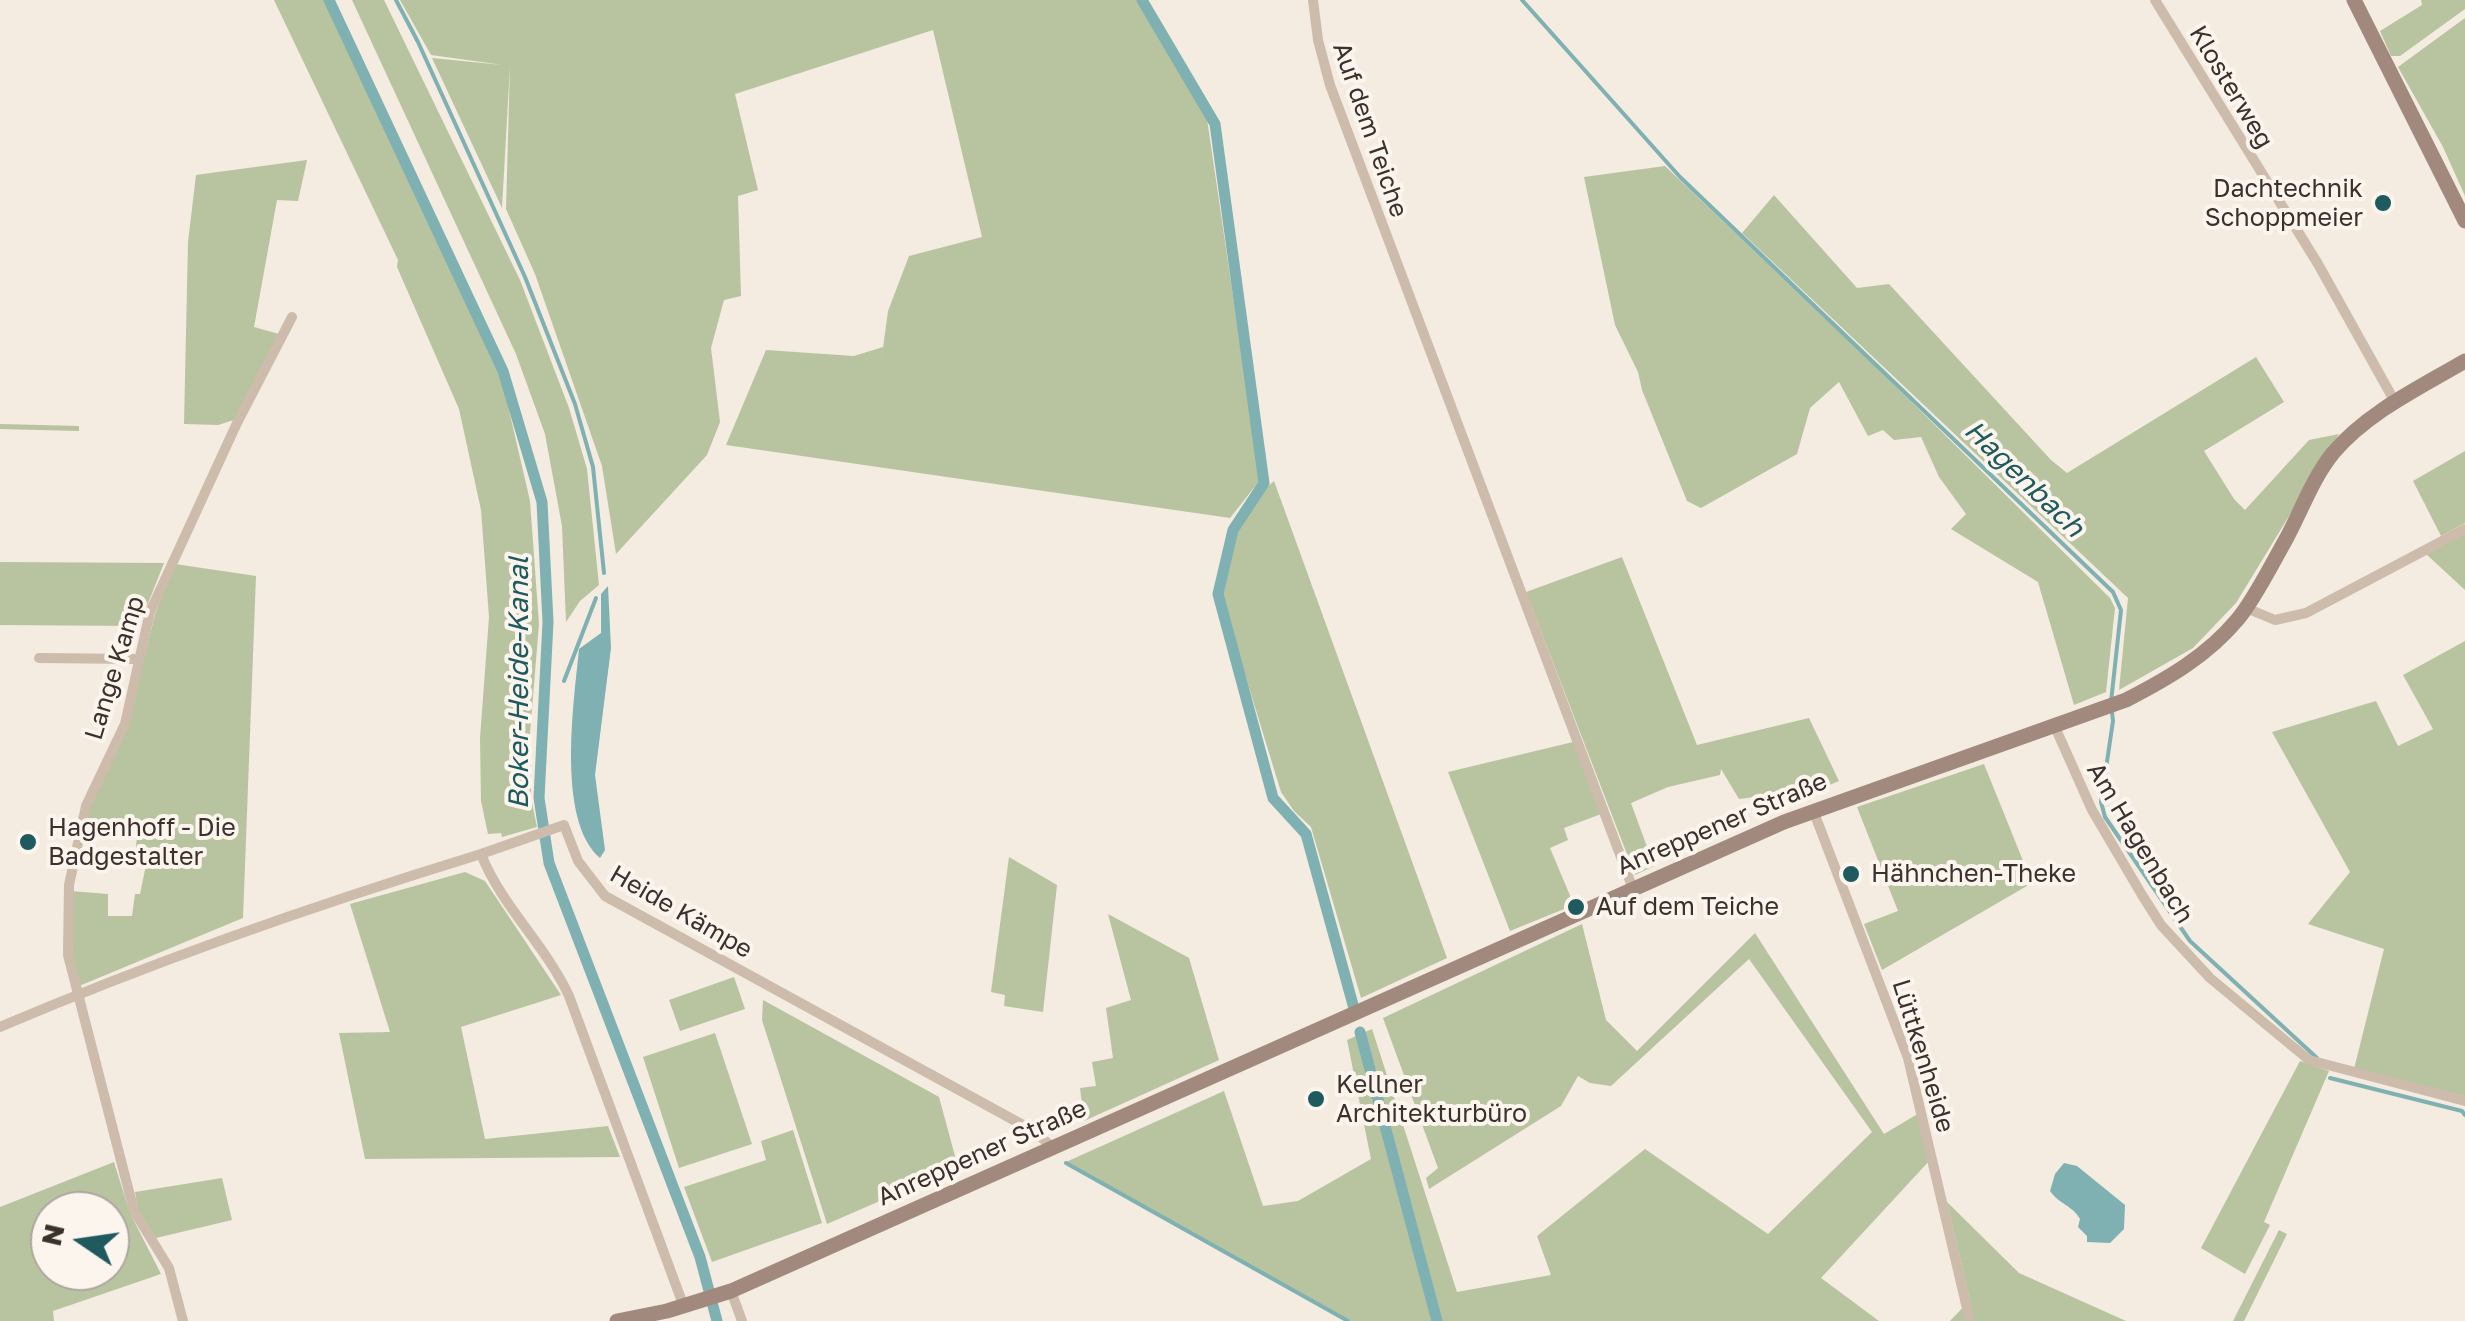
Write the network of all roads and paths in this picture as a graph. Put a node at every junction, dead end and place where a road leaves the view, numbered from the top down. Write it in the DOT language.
graph roads {
  1 [pos="1313,0"];
  2 [pos="2155,0"];
  3 [pos="2354,0"];
  4 [pos="2465,221"];
  5 [pos="292,317"];
  6 [pos="2465,361"];
  7 [pos="2395,402"];
  8 [pos="2465,529"];
  9 [pos="2246,608"];
  10 [pos="39,658"];
  11 [pos="138,660"];
  12 [pos="2055,727"];
  13 [pos="1813,810"];
  14 [pos="482,854"];
  15 [pos="1632,889"];
  16 [pos="77,994"];
  17 [pos="0,1026"];
  18 [pos="2465,1101"];
  19 [pos="1054,1148"];
  20 [pos="716,1296"];
  21 [pos="684,1306"];
  22 [pos="183,1321"];
  23 [pos="617,1321"];
  24 [pos="742,1321"];
  25 [pos="1970,1321"];
  1 -- 15 [label="street, Auf dem Teiche"];
  2 -- 7 [label="street, Klosterweg"];
  3 -- 4 [label="street"];
  5 -- 11 [label="street, Lange Kamp"];
  6 -- 7 [label="street, Anreppener Straße"];
  7 -- 9 [label="street, Anreppener Straße"];
  8 -- 9 [label="street"];
  9 -- 12 [label="street, Anreppener Straße"];
  10 -- 11 [label="street"];
  11 -- 16 [label="street, Lange Kamp"];
  12 -- 13 [label="street, Anreppener Straße"];
  12 -- 18 [label="street, Am Hagenbach"];
  13 -- 15 [label="street, Anreppener Straße"];
  13 -- 25 [label="street, Lüttkenheide"];
  14 -- 16 [label="street"];
  14 -- 19 [label="street, Heide Kämpe"];
  14 -- 21 [label="street"];
  15 -- 19 [label="street, Anreppener Straße"];
  16 -- 17 [label="street"];
  16 -- 22 [label="street, Lange Kamp"];
  19 -- 20 [label="street, Anreppener Straße"];
  20 -- 21 [label="street, Anreppener Straße"];
  20 -- 24 [label="street"];
  21 -- 23 [label="street, Anreppener Straße"];
}
